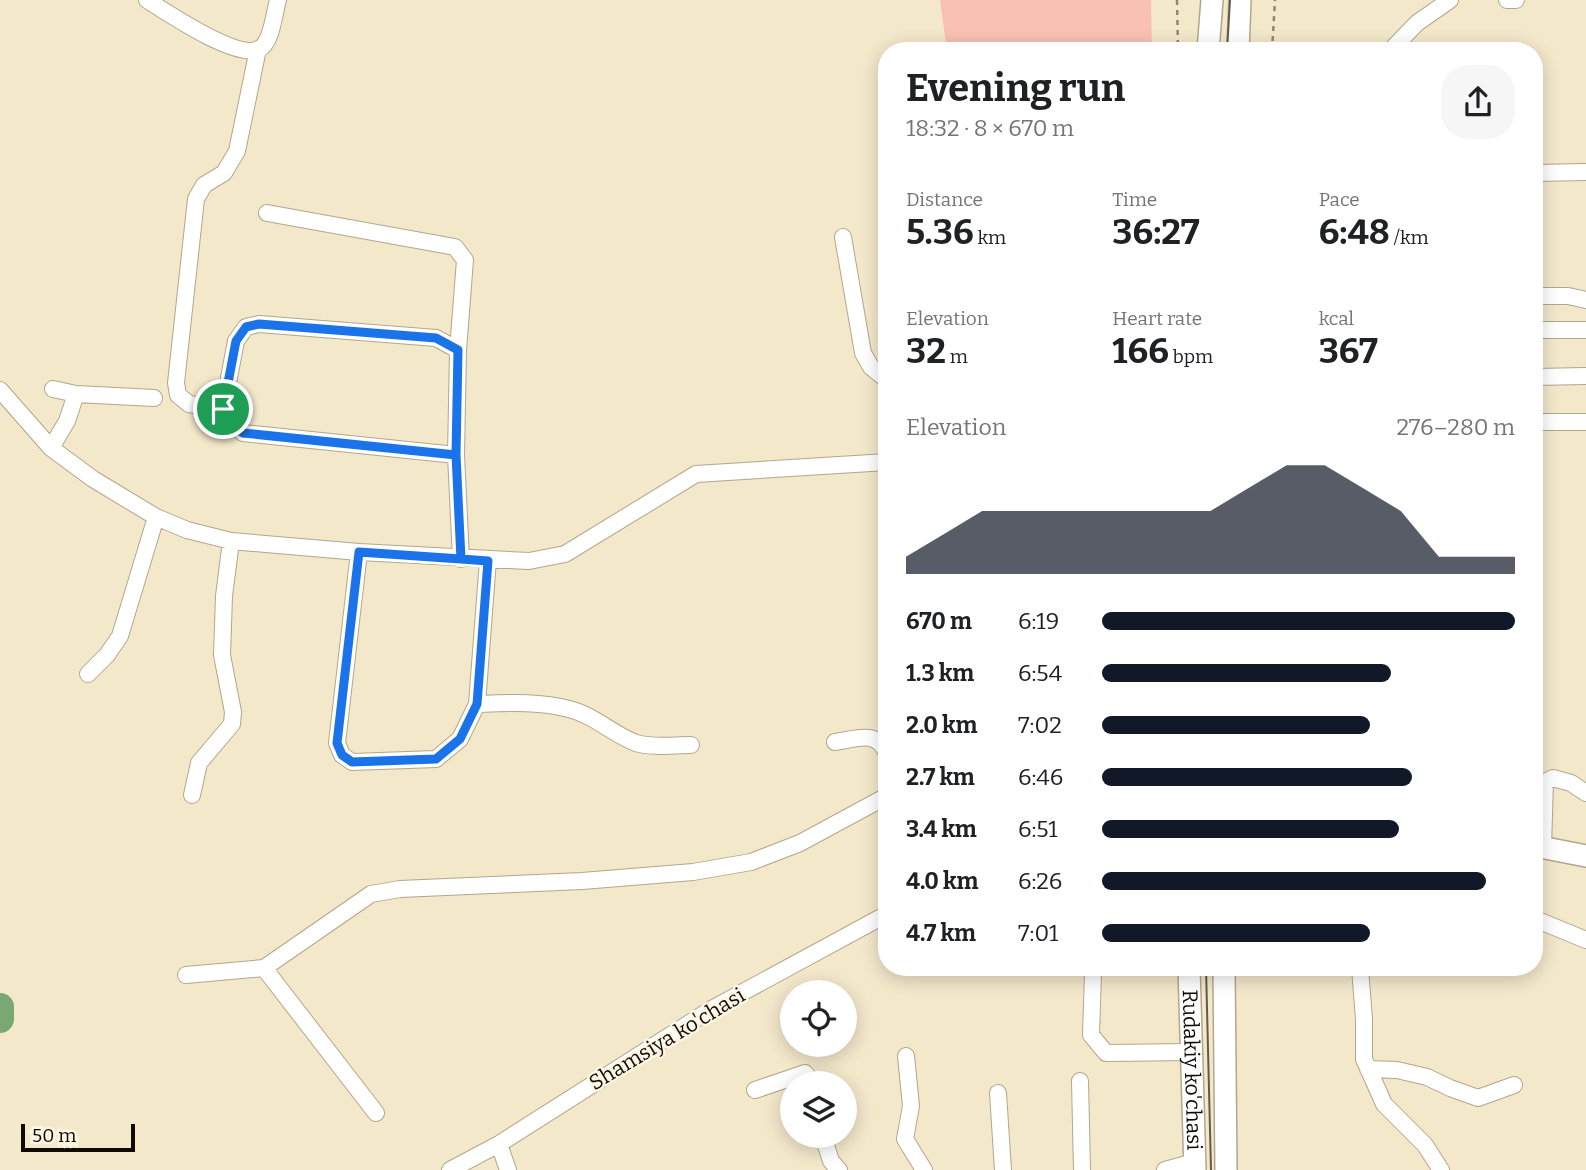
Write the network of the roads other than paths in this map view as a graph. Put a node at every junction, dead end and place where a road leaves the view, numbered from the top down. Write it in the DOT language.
graph roads {
  1 [pos="147,0"];
  2 [pos="278,0"];
  3 [pos="1210,0"];
  4 [pos="1240,0"];
  5 [pos="1255,0"];
  6 [pos="1450,0"];
  7 [pos="1507,0"];
  8 [pos="1516,0"];
  9 [pos="1209,42"];
  10 [pos="1238,42"];
  11 [pos="1240,42"];
  12 [pos="1399,42"];
  13 [pos="258,49"];
  14 [pos="1586,172"];
  15 [pos="1543,173"];
  16 [pos="267,213"];
  17 [pos="843,237"];
  18 [pos="1543,296"];
  19 [pos="1586,300"];
  20 [pos="1586,330"];
  21 [pos="1543,331"];
  22 [pos="458,350"];
  23 [pos="878,373"];
  24 [pos="1586,376"];
  25 [pos="1543,377"];
  26 [pos="53,389"];
  27 [pos="0,390"];
  28 [pos="76,394"];
  29 [pos="154,398"];
  30 [pos="223,409"];
  31 [pos="1543,422"];
  32 [pos="1586,422"];
  33 [pos="51,448"];
  34 [pos="456,455"];
  35 [pos="878,463"];
  36 [pos="156,517"];
  37 [pos="232,541"];
  38 [pos="359,552"];
  39 [pos="461,559"];
  40 [pos="488,561"];
  41 [pos="89,674"];
  42 [pos="477,704"];
  43 [pos="878,741"];
  44 [pos="835,742"];
  45 [pos="691,745"];
  46 [pos="1586,793"];
  47 [pos="192,794"];
  48 [pos="878,801"];
  49 [pos="1543,804"];
  50 [pos="1543,848"];
  51 [pos="1586,856"];
  52 [pos="878,919"];
  53 [pos="1543,922"];
  54 [pos="1586,940"];
  55 [pos="264,968"];
  56 [pos="186,975"];
  57 [pos="1093,976"];
  58 [pos="1189,976"];
  59 [pos="1224,976"];
  60 [pos="1361,976"];
  61 [pos="1192,1052"];
  62 [pos="906,1056"];
  63 [pos="1368,1069"];
  64 [pos="1080,1081"];
  65 [pos="780,1082"];
  66 [pos="1514,1085"];
  67 [pos="755,1090"];
  68 [pos="998,1093"];
  69 [pos="376,1114"];
  70 [pos="499,1144"];
  71 [pos="827,1148"];
  72 [pos="1194,1166"];
  73 [pos="450,1170"];
  74 [pos="508,1170"];
  75 [pos="839,1170"];
  76 [pos="924,1170"];
  77 [pos="1003,1170"];
  78 [pos="1082,1170"];
  79 [pos="1165,1170"];
  80 [pos="1226,1170"];
  81 [pos="1441,1170"];
  1 -- 13 [label="street"];
  2 -- 13 [label="street"];
  3 -- 9 [label="main road"];
  4 -- 10 [label="main road"];
  5 -- 11 [label="main road"];
  6 -- 12 [label="street"];
  7 -- 8 [label="street"];
  13 -- 30 [label="street"];
  14 -- 15 [label="street"];
  16 -- 22 [label="street"];
  17 -- 23 [label="street"];
  18 -- 19 [label="street"];
  20 -- 21 [label="street"];
  22 -- 30 [label="street"];
  22 -- 34 [label="street"];
  24 -- 25 [label="street"];
  26 -- 28 [label="street"];
  27 -- 33 [label="street"];
  28 -- 29 [label="street"];
  28 -- 33 [label="street"];
  30 -- 34 [label="street"];
  31 -- 32 [label="street"];
  33 -- 36 [label="street"];
  34 -- 39 [label="street"];
  35 -- 40 [label="street"];
  36 -- 37 [label="street"];
  36 -- 41 [label="street"];
  37 -- 38 [label="street"];
  37 -- 47 [label="street"];
  38 -- 39 [label="street"];
  38 -- 42 [label="street"];
  39 -- 40 [label="street"];
  40 -- 42 [label="street"];
  42 -- 45 [label="street"];
  43 -- 44 [label="street"];
  46 -- 49 [label="street"];
  48 -- 55 [label="street"];
  50 -- 51 [label="main road"];
  52 -- 70 [label="street, Shamsiya ko'chasi"];
  53 -- 54 [label="street"];
  55 -- 56 [label="street"];
  55 -- 69 [label="street"];
  57 -- 61 [label="street"];
  58 -- 61 [label="main road, Rudakiy ko'chasi"];
  59 -- 80 [label="main road, Rudakiy ko'chasi"];
  60 -- 63 [label="street"];
  61 -- 72 [label="main road, Rudakiy ko'chasi"];
  62 -- 76 [label="street"];
  63 -- 66 [label="street"];
  63 -- 81 [label="street"];
  64 -- 78 [label="street"];
  65 -- 67 [label="street"];
  68 -- 77 [label="street"];
  70 -- 73 [label="street, Shamsiya ko'chasi"];
  70 -- 74 [label="street"];
  71 -- 75 [label="street"];
  72 -- 79 [label="street"];
}
